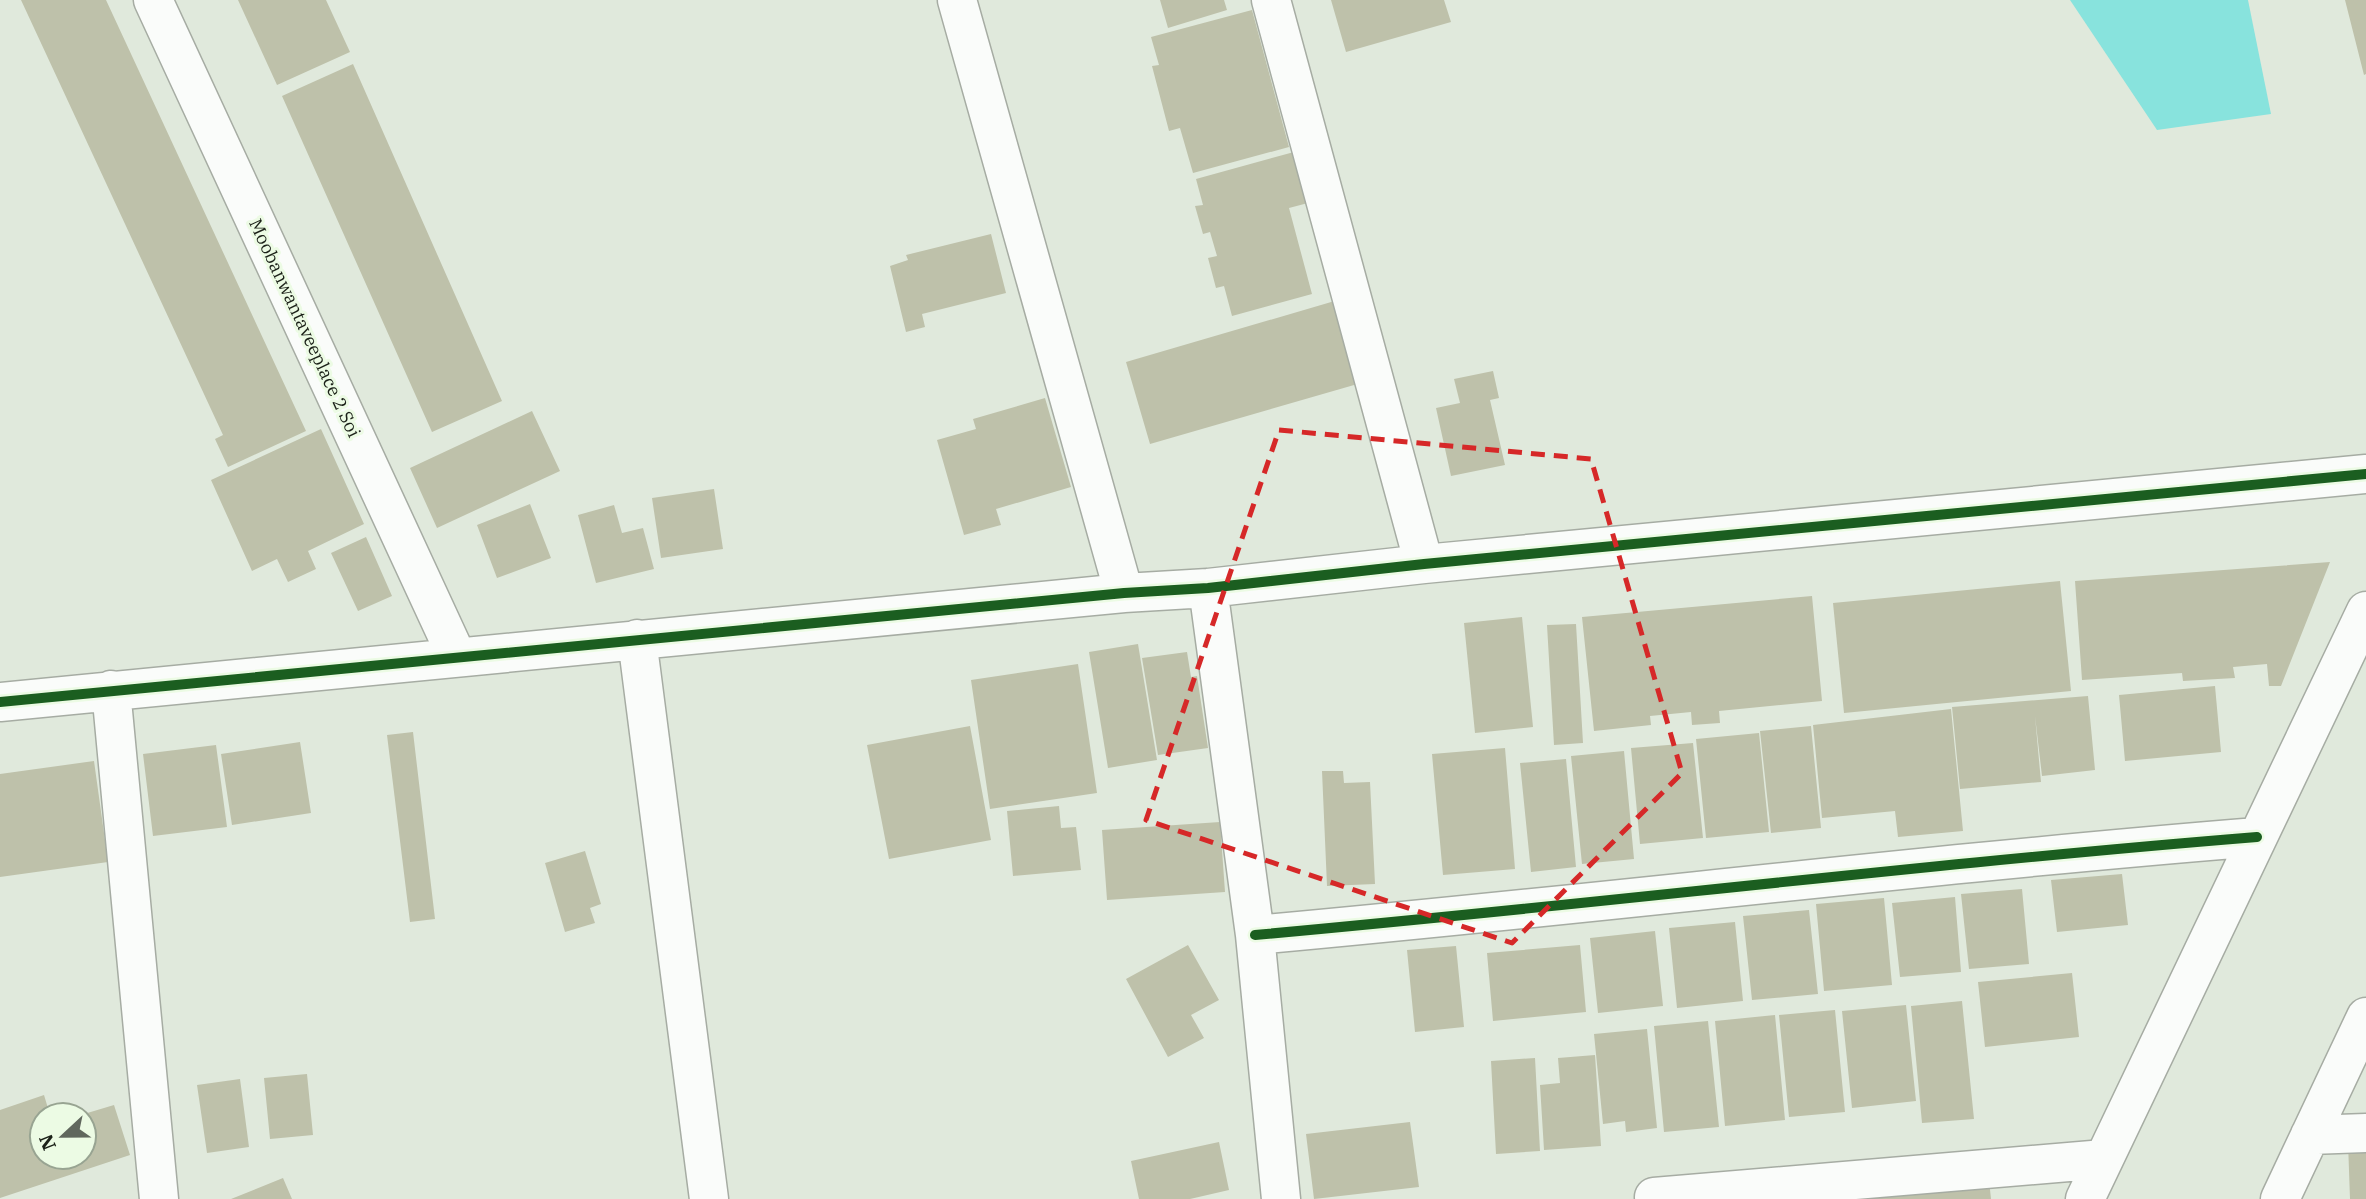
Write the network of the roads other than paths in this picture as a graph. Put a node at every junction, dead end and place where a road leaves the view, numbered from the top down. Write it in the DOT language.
graph roads {
  1 [pos="153,0"];
  2 [pos="957,0"];
  3 [pos="1271,0"];
  4 [pos="2366,474"];
  5 [pos="1424,564"];
  6 [pos="1208,588"];
  7 [pos="1124,593"];
  8 [pos="2366,611"];
  9 [pos="637,639"];
  10 [pos="457,657"];
  11 [pos="111,690"];
  12 [pos="0,702"];
  13 [pos="2257,837"];
  14 [pos="1255,935"];
  15 [pos="2366,1017"];
  16 [pos="2366,1133"];
  17 [pos="2310,1135"];
  18 [pos="2104,1159"];
  19 [pos="1654,1197"];
  20 [pos="159,1199"];
  21 [pos="709,1199"];
  22 [pos="1281,1199"];
  23 [pos="2085,1199"];
  24 [pos="2280,1199"];
  1 -- 10 [label="street, Moobanwantaveeplace 2 Soi"];
  2 -- 7 [label="street"];
  3 -- 5 [label="street"];
  4 -- 5 [label="street"];
  5 -- 6 [label="street"];
  6 -- 7 [label="street"];
  6 -- 14 [label="street"];
  7 -- 9 [label="street"];
  8 -- 13 [label="street"];
  9 -- 10 [label="street"];
  9 -- 21 [label="street"];
  10 -- 11 [label="street"];
  11 -- 12 [label="street"];
  11 -- 20 [label="street"];
  13 -- 14 [label="street"];
  13 -- 18 [label="street"];
  14 -- 22 [label="street"];
  15 -- 17 [label="street"];
  16 -- 17 [label="street"];
  17 -- 24 [label="street"];
  18 -- 19 [label="street"];
  18 -- 23 [label="street"];
}
